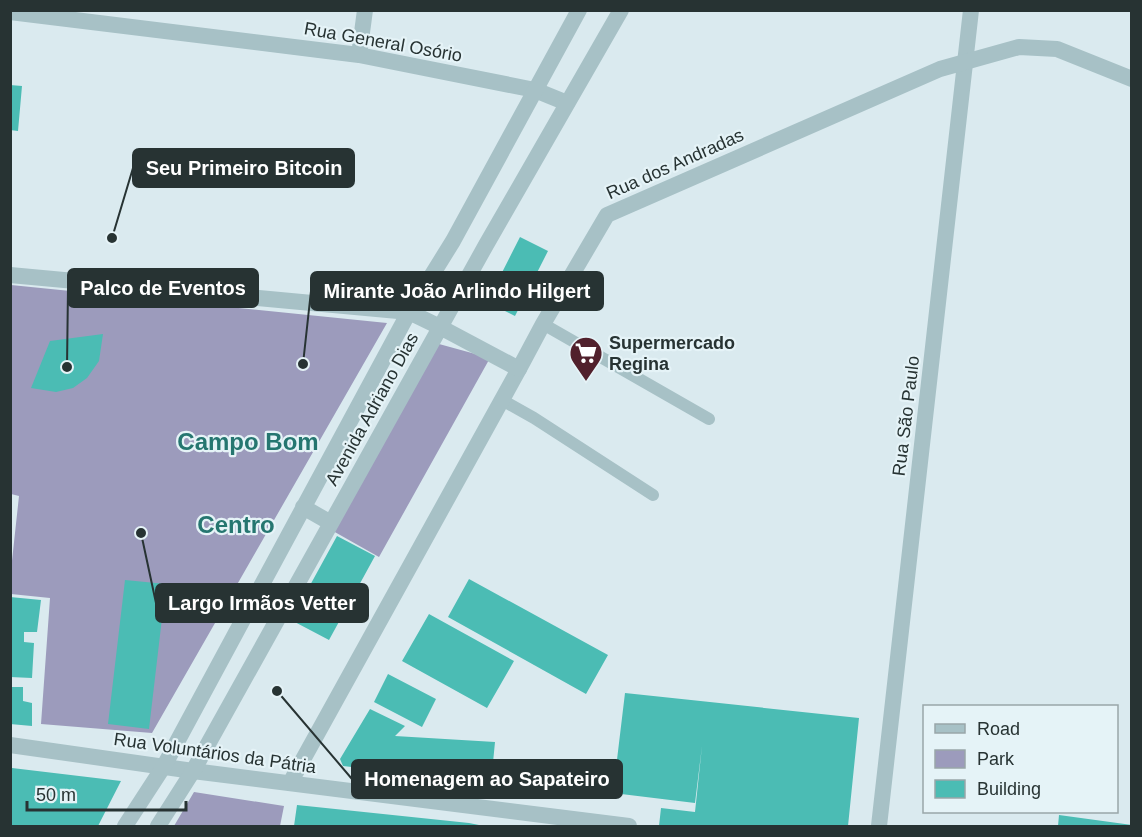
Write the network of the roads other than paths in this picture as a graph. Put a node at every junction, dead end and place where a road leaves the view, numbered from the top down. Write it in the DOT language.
graph roads {
  1 [pos="365,10"];
  2 [pos="579,10"];
  3 [pos="621,10"];
  4 [pos="971,10"];
  5 [pos="10,12"];
  6 [pos="359,55"];
  7 [pos="966,62"];
  8 [pos="1131,79"];
  9 [pos="535,90"];
  10 [pos="567,103"];
  11 [pos="10,274"];
  12 [pos="409,312"];
  13 [pos="543,324"];
  14 [pos="441,327"];
  15 [pos="519,369"];
  16 [pos="502,400"];
  17 [pos="709,419"];
  18 [pos="653,495"];
  19 [pos="303,507"];
  20 [pos="331,523"];
  21 [pos="10,745"];
  22 [pos="164,766"];
  23 [pos="193,771"];
  24 [pos="290,783"];
  25 [pos="125,826"];
  26 [pos="158,826"];
  27 [pos="629,826"];
  28 [pos="879,826"];
  1 -- 6 [label="street"];
  2 -- 9 [label="street, Avenida Adriano Dias"];
  3 -- 10 [label="street, Avenida Adriano Dias"];
  4 -- 7 [label="street, Rua São Paulo"];
  5 -- 6 [label="street, Rua General Osório"];
  6 -- 9 [label="street, Rua General Osório"];
  7 -- 8 [label="street, Rua dos Andradas"];
  7 -- 13 [label="street, Rua dos Andradas"];
  7 -- 28 [label="street, Rua São Paulo"];
  9 -- 10 [label="street, Rua General Osório"];
  9 -- 12 [label="street, Avenida Adriano Dias"];
  10 -- 14 [label="street, Avenida Adriano Dias"];
  11 -- 12 [label="street"];
  12 -- 14 [label="street"];
  12 -- 19 [label="street, Avenida Adriano Dias"];
  13 -- 15 [label="street, Rua dos Andradas"];
  13 -- 17 [label="lane"];
  14 -- 15 [label="street"];
  14 -- 20 [label="street, Avenida Adriano Dias"];
  15 -- 16 [label="street, Rua dos Andradas"];
  16 -- 18 [label="lane"];
  16 -- 24 [label="street, Rua dos Andradas"];
  19 -- 20 [label="street"];
  19 -- 22 [label="street, Avenida Adriano Dias"];
  20 -- 23 [label="street, Avenida Adriano Dias"];
  21 -- 22 [label="street, Rua Voluntários da Pátria"];
  22 -- 23 [label="street, Rua Voluntários da Pátria"];
  22 -- 25 [label="street, Avenida Adriano Dias"];
  23 -- 24 [label="street, Rua Voluntários da Pátria"];
  23 -- 26 [label="street, Avenida Adriano Dias"];
  24 -- 27 [label="street, Rua Voluntários da Pátria"];
}
